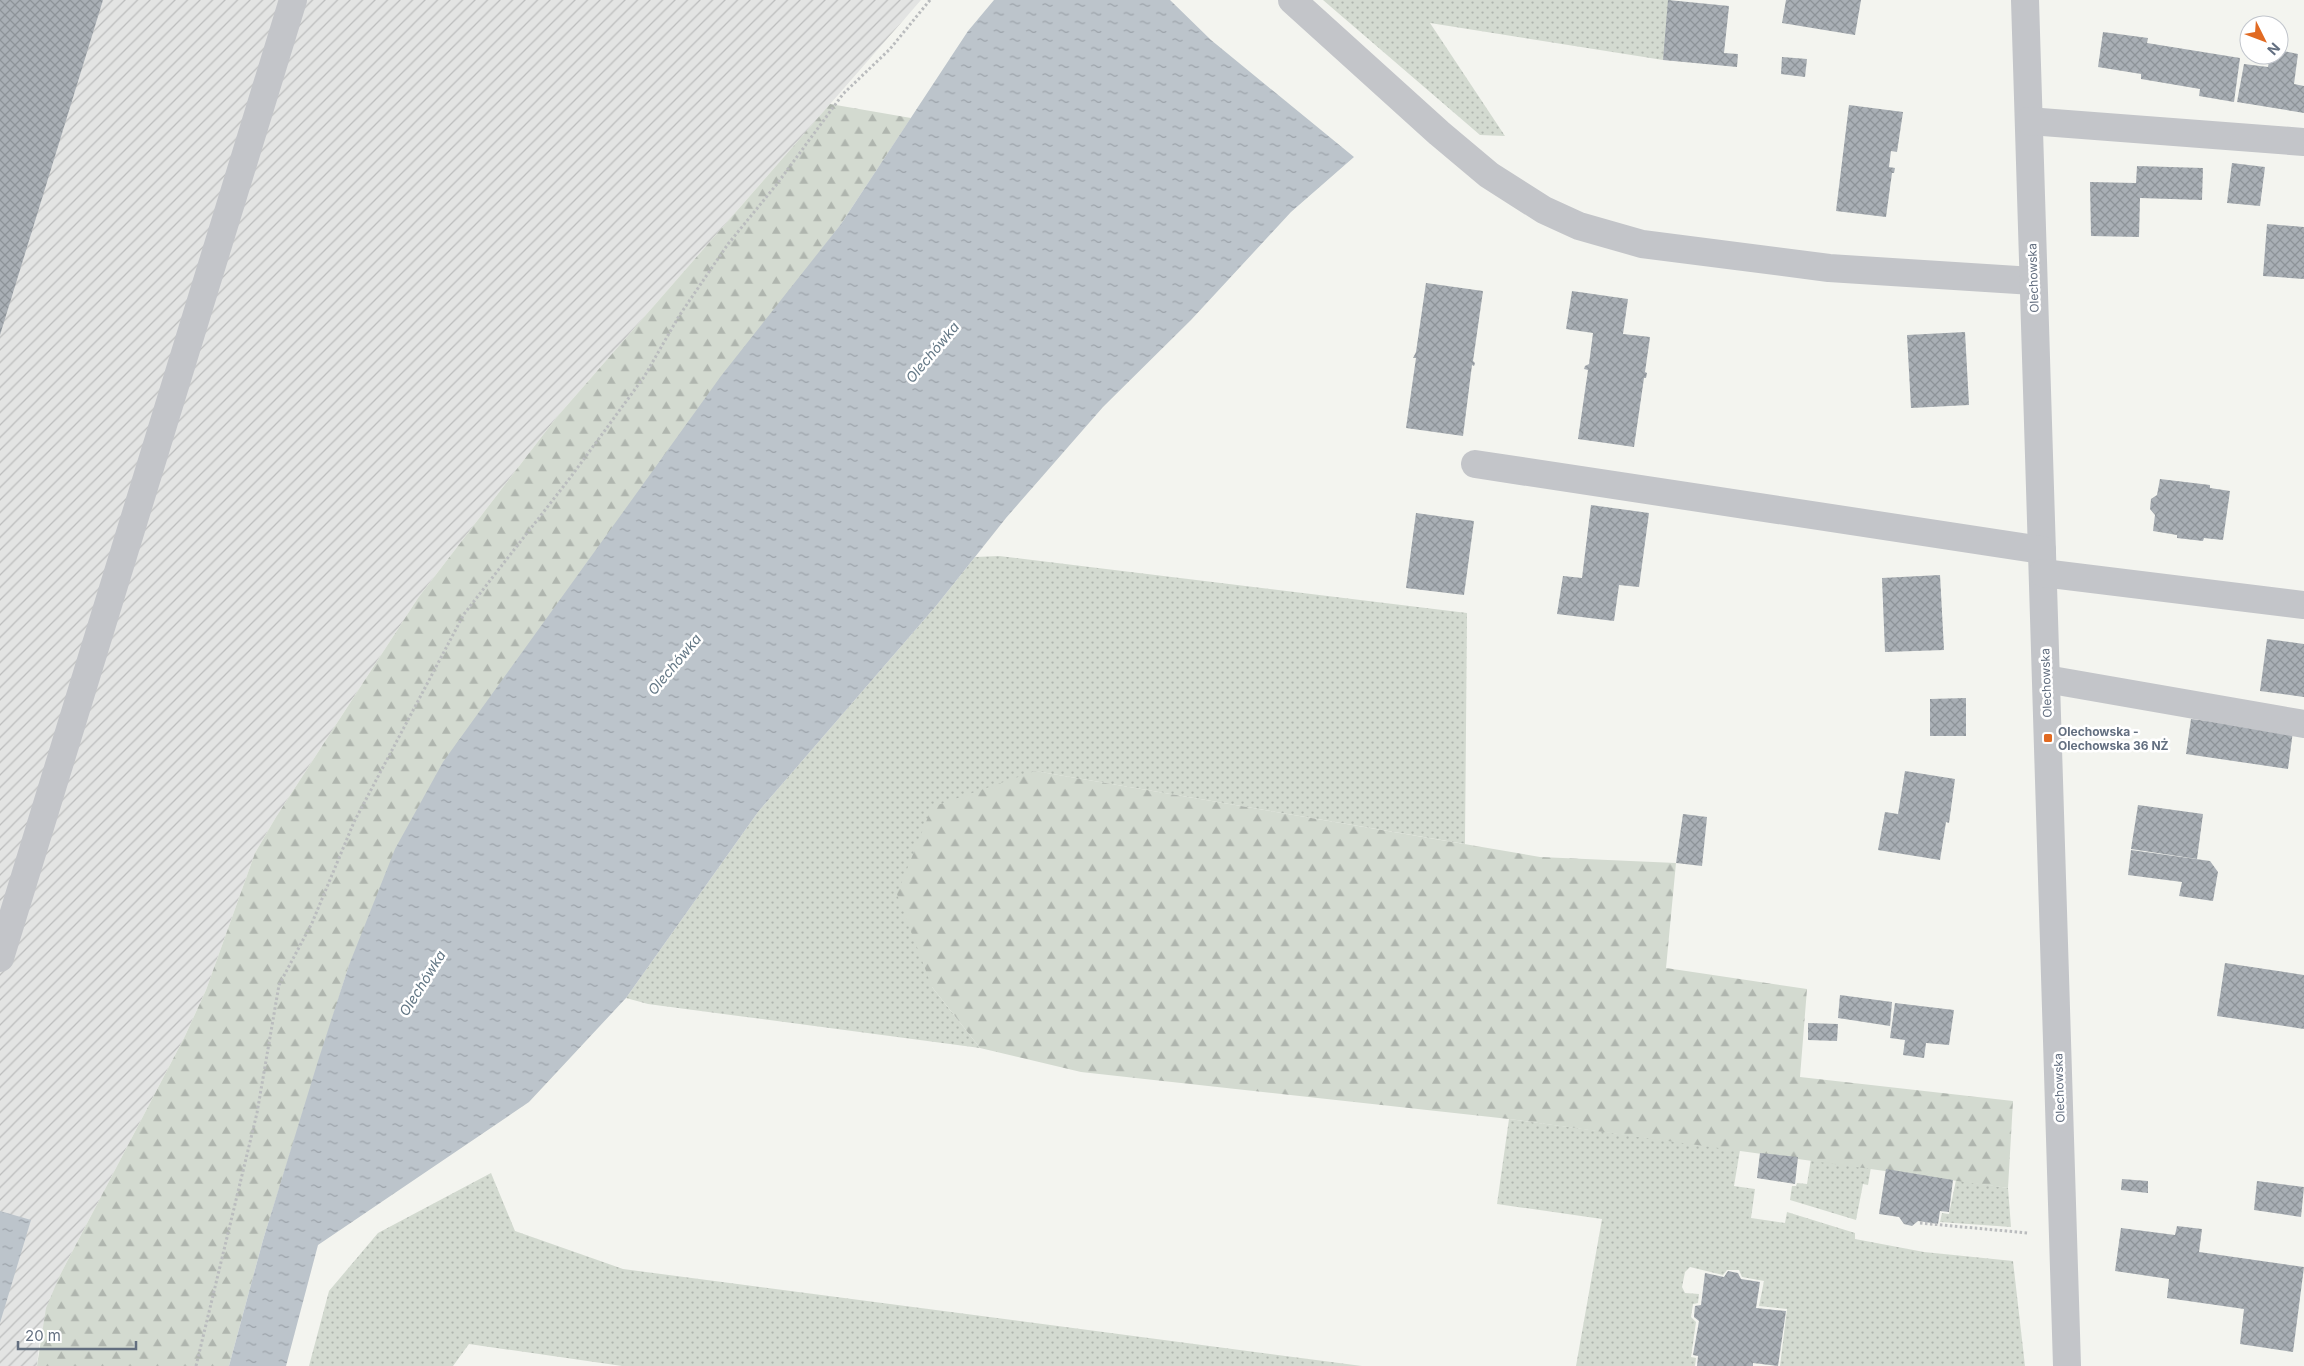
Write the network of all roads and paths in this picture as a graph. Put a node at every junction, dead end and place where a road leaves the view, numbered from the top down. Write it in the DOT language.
graph roads {
  1 [pos="294,0"];
  2 [pos="930,0"];
  3 [pos="1292,0"];
  4 [pos="2025,0"];
  5 [pos="2028,121"];
  6 [pos="2304,142"];
  7 [pos="2034,281"];
  8 [pos="1475,464"];
  9 [pos="2042,562"];
  10 [pos="2304,606"];
  11 [pos="2046,679"];
  12 [pos="2304,724"];
  13 [pos="0,958"];
  14 [pos="1920,1223"];
  15 [pos="2063,1235"];
  16 [pos="196,1366"];
  17 [pos="2067,1366"];
  1 -- 13 [label="street"];
  2 -- 16 [label="path"];
  3 -- 7 [label="street"];
  4 -- 5 [label="street, Olechowska"];
  5 -- 6 [label="street"];
  5 -- 7 [label="street, Olechowska"];
  7 -- 9 [label="street, Olechowska"];
  8 -- 9 [label="street"];
  9 -- 10 [label="street"];
  9 -- 11 [label="street, Olechowska"];
  11 -- 12 [label="street"];
  11 -- 15 [label="street, Olechowska"];
  14 -- 15 [label="path"];
  15 -- 17 [label="street, Olechowska"];
}
